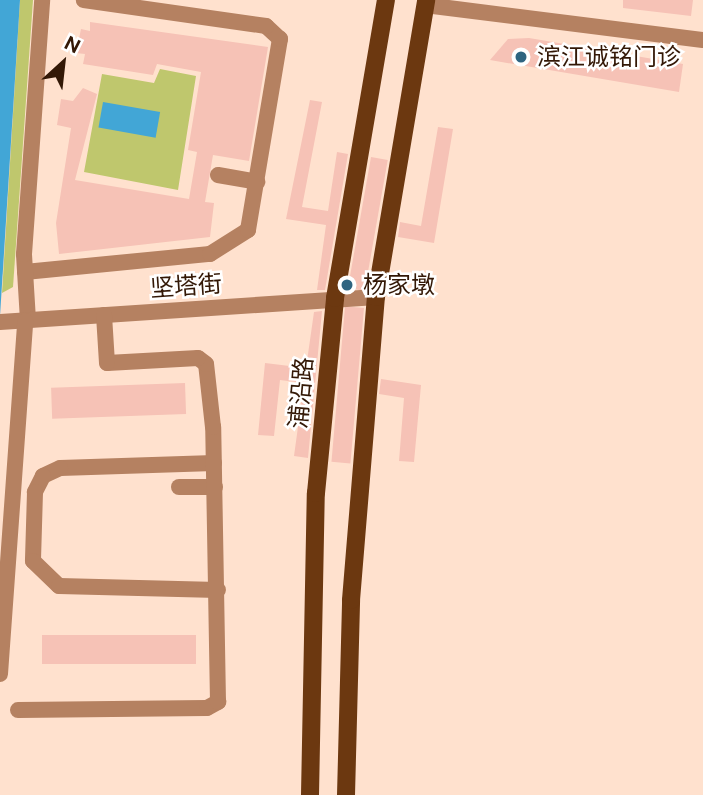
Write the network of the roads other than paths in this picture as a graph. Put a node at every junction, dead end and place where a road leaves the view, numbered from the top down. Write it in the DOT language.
graph roads {
  1 [pos="42,0"];
  2 [pos="84,0"];
  3 [pos="386,0"];
  4 [pos="425,2"];
  5 [pos="131,3"];
  6 [pos="703,40"];
  7 [pos="218,175"];
  8 [pos="257,182"];
  9 [pos="25,272"];
  10 [pos="376,297"];
  11 [pos="335,298"];
  12 [pos="104,315"];
  13 [pos="26,321"];
  14 [pos="3,322"];
  15 [pos="214,463"];
  16 [pos="179,486"];
  17 [pos="215,487"];
  18 [pos="218,590"];
  19 [pos="0,674"];
  20 [pos="18,710"];
  21 [pos="310,795"];
  22 [pos="346,795"];
  1 -- 9 [label="street"];
  2 -- 5 [label="street"];
  3 -- 11 [label="main road, 浦沿路"];
  4 -- 6 [label="street"];
  4 -- 10 [label="main road"];
  5 -- 8 [label="street"];
  7 -- 8 [label="street"];
  8 -- 9 [label="street"];
  9 -- 13 [label="street"];
  10 -- 11 [label="street, 坚塔街"];
  10 -- 22 [label="main road"];
  11 -- 12 [label="street, 坚塔街"];
  11 -- 21 [label="main road, 浦沿路"];
  12 -- 13 [label="street, 坚塔街"];
  12 -- 15 [label="street"];
  13 -- 14 [label="street, 坚塔街"];
  13 -- 19 [label="street"];
  15 -- 17 [label="street"];
  15 -- 18 [label="street"];
  16 -- 17 [label="street"];
  17 -- 18 [label="street"];
  18 -- 20 [label="street"];
}
